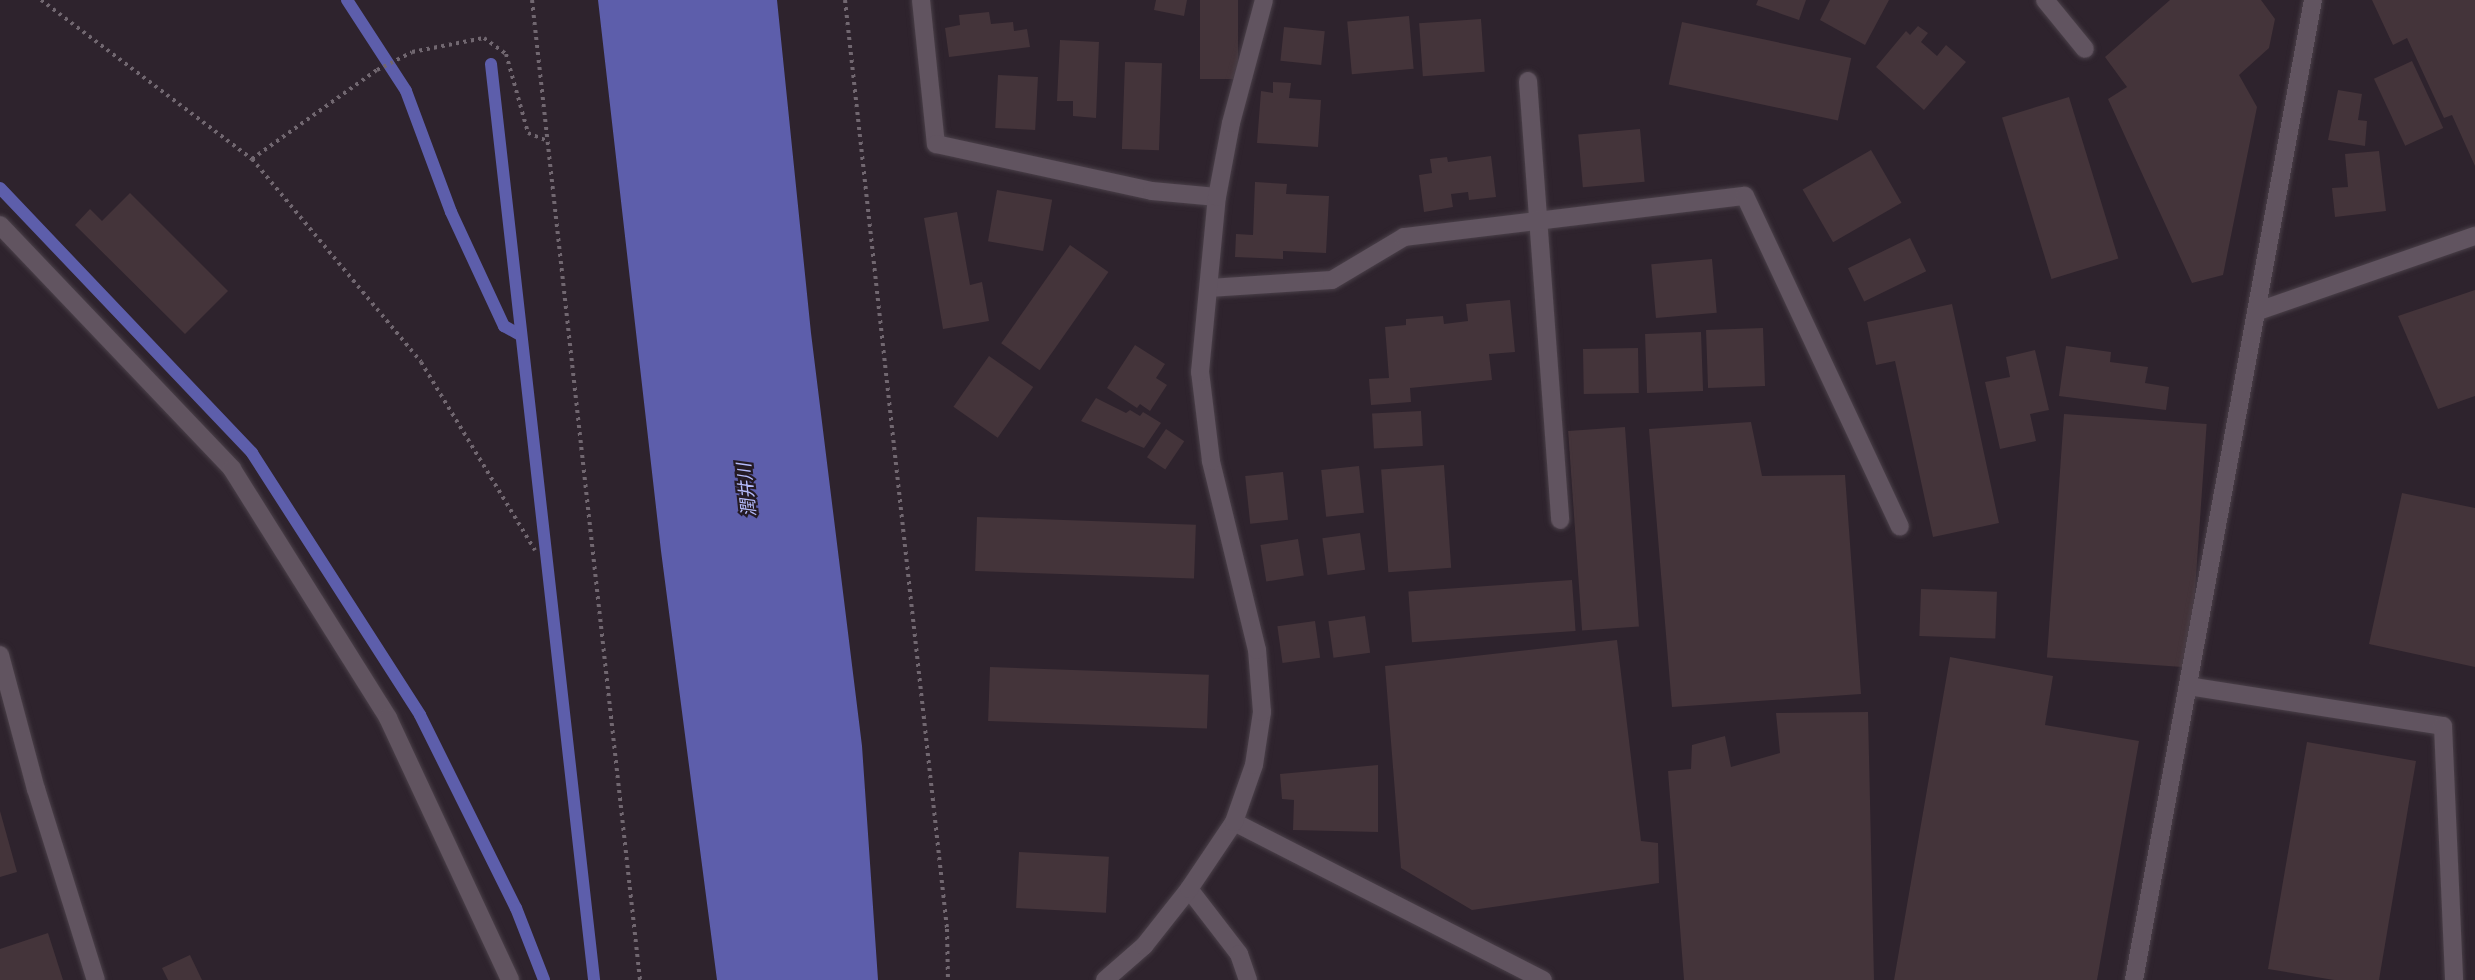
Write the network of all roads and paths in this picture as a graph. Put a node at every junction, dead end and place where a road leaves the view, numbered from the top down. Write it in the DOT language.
graph roads {
  1 [pos="41,0"];
  2 [pos="532,0"];
  3 [pos="921,0"];
  4 [pos="1264,0"];
  5 [pos="2045,0"];
  6 [pos="2313,0"];
  7 [pos="846,1"];
  8 [pos="2085,50"];
  9 [pos="1528,81"];
  10 [pos="548,141"];
  11 [pos="252,159"];
  12 [pos="1217,197"];
  13 [pos="1540,222"];
  14 [pos="0,225"];
  15 [pos="2475,236"];
  16 [pos="1209,288"];
  17 [pos="2258,311"];
  18 [pos="1560,520"];
  19 [pos="1900,527"];
  20 [pos="535,550"];
  21 [pos="0,655"];
  22 [pos="2188,686"];
  23 [pos="1234,822"];
  24 [pos="1190,889"];
  25 [pos="96,980"];
  26 [pos="510,980"];
  27 [pos="640,980"];
  28 [pos="948,980"];
  29 [pos="1105,980"];
  30 [pos="1248,980"];
  31 [pos="1542,980"];
  32 [pos="2134,980"];
  33 [pos="2454,980"];
  1 -- 11 [label="path"];
  2 -- 10 [label="path"];
  3 -- 12 [label="street"];
  4 -- 12 [label="street"];
  5 -- 8 [label="street"];
  6 -- 17 [label="street"];
  7 -- 28 [label="path"];
  9 -- 13 [label="street"];
  10 -- 11 [label="path"];
  10 -- 27 [label="path"];
  11 -- 20 [label="path"];
  12 -- 16 [label="street"];
  13 -- 16 [label="street"];
  13 -- 18 [label="street"];
  13 -- 19 [label="street"];
  14 -- 26 [label="street"];
  15 -- 17 [label="street"];
  16 -- 23 [label="street"];
  17 -- 22 [label="street"];
  21 -- 25 [label="street"];
  22 -- 32 [label="street"];
  22 -- 33 [label="street"];
  23 -- 24 [label="street"];
  23 -- 31 [label="street"];
  24 -- 29 [label="street"];
  24 -- 30 [label="street"];
}
